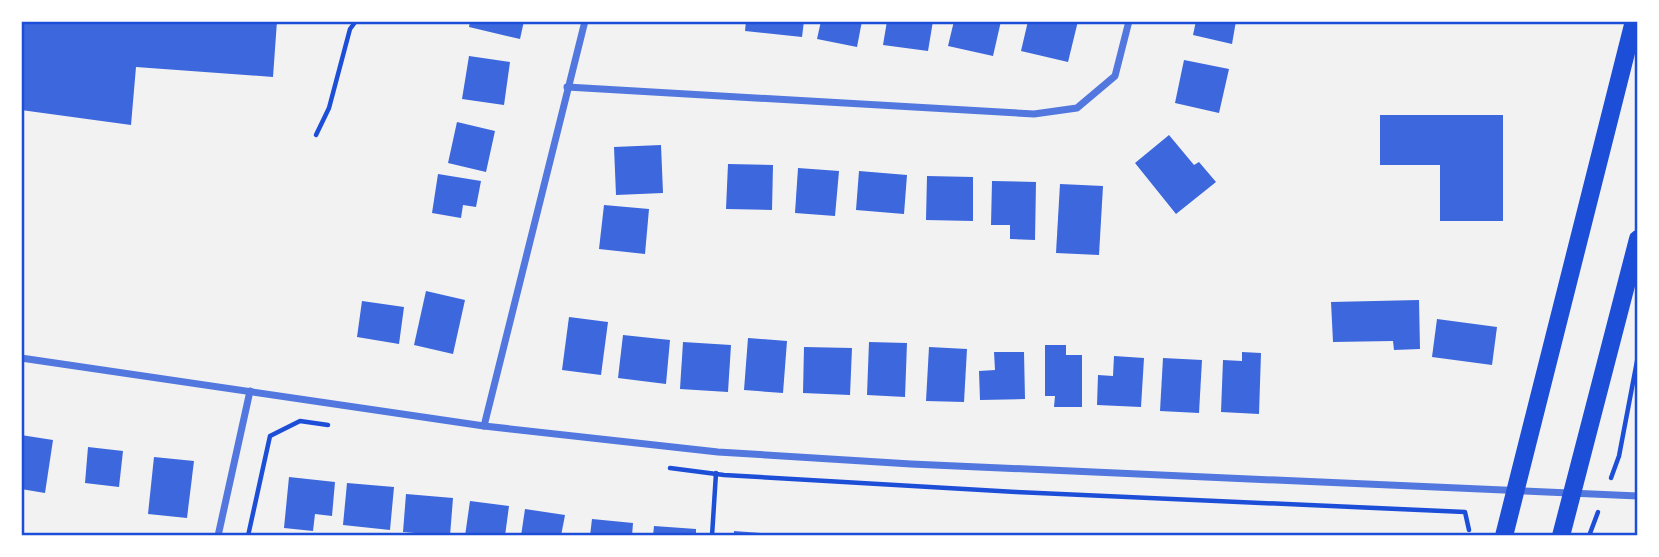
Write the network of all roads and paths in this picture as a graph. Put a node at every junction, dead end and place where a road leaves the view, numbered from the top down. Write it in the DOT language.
graph roads {
  1 [pos="356,21"];
  2 [pos="585,21"];
  3 [pos="1129,21"];
  4 [pos="1634,21"];
  5 [pos="567,87"];
  6 [pos="316,135"];
  7 [pos="1638,239"];
  8 [pos="1638,356"];
  9 [pos="21,358"];
  10 [pos="250,391"];
  11 [pos="300,421"];
  12 [pos="484,426"];
  13 [pos="718,452"];
  14 [pos="1619,456"];
  15 [pos="1514,492"];
  16 [pos="1571,494"];
  17 [pos="1638,496"];
  18 [pos="218,536"];
  19 [pos="248,536"];
  20 [pos="712,536"];
  21 [pos="1504,536"];
  22 [pos="1562,536"];
  1 -- 6 [label="path"];
  2 -- 5 [label="street"];
  3 -- 5 [label="street"];
  4 -- 15 [label="main road"];
  5 -- 12 [label="street"];
  7 -- 16 [label="main road"];
  8 -- 14 [label="path"];
  9 -- 10 [label="street"];
  10 -- 12 [label="street"];
  10 -- 18 [label="street"];
  11 -- 19 [label="path"];
  12 -- 13 [label="street"];
  13 -- 15 [label="street"];
  13 -- 20 [label="path"];
  15 -- 16 [label="street"];
  15 -- 21 [label="main road"];
  16 -- 17 [label="street"];
  16 -- 22 [label="main road"];
}
